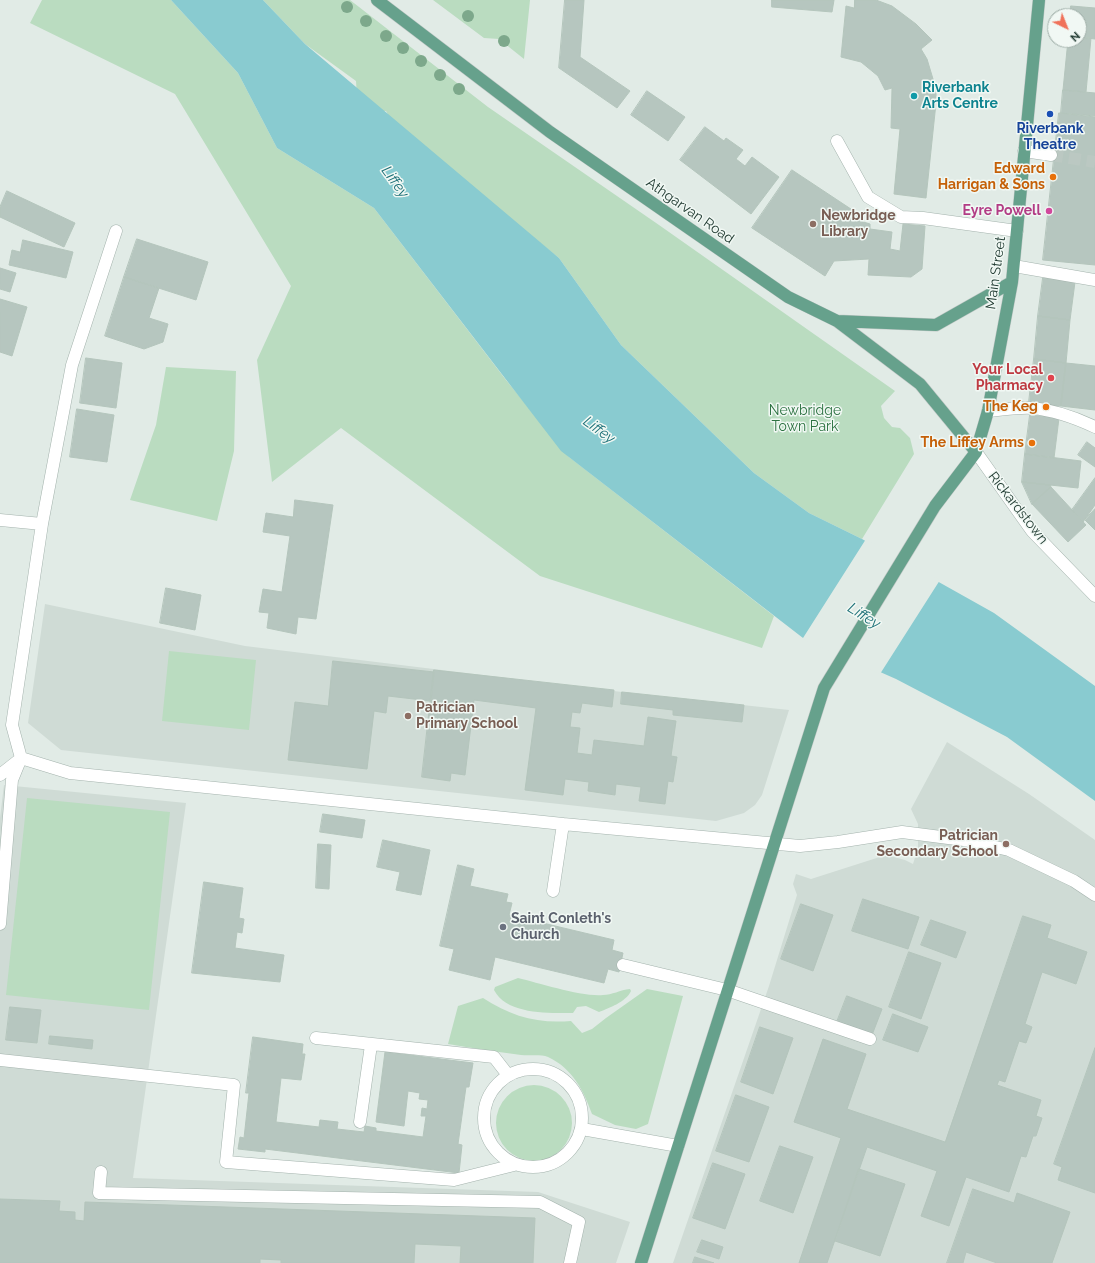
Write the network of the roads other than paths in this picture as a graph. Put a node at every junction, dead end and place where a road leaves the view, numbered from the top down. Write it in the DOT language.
graph roads {
  1 [pos="377,0"];
  2 [pos="1039,0"];
  3 [pos="837,141"];
  4 [pos="1024,151"];
  5 [pos="1051,155"];
  6 [pos="116,231"];
  7 [pos="1017,231"];
  8 [pos="1014,266"];
  9 [pos="1095,280"];
  10 [pos="1012,282"];
  11 [pos="837,321"];
  12 [pos="988,411"];
  13 [pos="1095,427"];
  14 [pos="976,452"];
  15 [pos="0,520"];
  16 [pos="42,524"];
  17 [pos="1095,596"];
  18 [pos="21,758"];
  19 [pos="0,775"];
  20 [pos="563,824"];
  21 [pos="774,843"];
  22 [pos="553,891"];
  23 [pos="1095,895"];
  24 [pos="0,924"];
  25 [pos="623,965"];
  26 [pos="727,990"];
  27 [pos="316,1038"];
  28 [pos="870,1039"];
  29 [pos="371,1045"];
  30 [pos="0,1060"];
  31 [pos="508,1075"];
  32 [pos="360,1122"];
  33 [pos="582,1129"];
  34 [pos="678,1146"];
  35 [pos="514,1165"];
  36 [pos="102,1172"];
  37 [pos="570,1263"];
  38 [pos="641,1263"];
  1 -- 11 [label="main road, Athgarvan Road"];
  2 -- 4 [label="main road, Main Street"];
  3 -- 7 [label="street"];
  4 -- 5 [label="street"];
  4 -- 7 [label="main road, Main Street"];
  6 -- 16 [label="street"];
  7 -- 8 [label="main road, Main Street"];
  8 -- 9 [label="street"];
  8 -- 10 [label="main road, Main Street"];
  10 -- 11 [label="main road"];
  10 -- 12 [label="main road, Main Street"];
  11 -- 14 [label="main road, Athgarvan Road"];
  12 -- 13 [label="street"];
  12 -- 14 [label="main road, Main Street"];
  14 -- 17 [label="street, Rickardstown"];
  14 -- 21 [label="main road"];
  15 -- 16 [label="street"];
  16 -- 18 [label="street"];
  18 -- 19 [label="street"];
  18 -- 20 [label="street"];
  18 -- 24 [label="street"];
  20 -- 21 [label="street"];
  20 -- 22 [label="street"];
  21 -- 23 [label="street"];
  21 -- 26 [label="main road"];
  25 -- 26 [label="street"];
  26 -- 28 [label="street"];
  26 -- 34 [label="main road"];
  27 -- 29 [label="street"];
  29 -- 31 [label="street"];
  29 -- 32 [label="street"];
  30 -- 35 [label="street"];
  31 -- 33 [label="street"];
  31 -- 35 [label="street"];
  33 -- 34 [label="street"];
  33 -- 35 [label="street"];
  34 -- 38 [label="main road"];
  36 -- 37 [label="street"];
}
